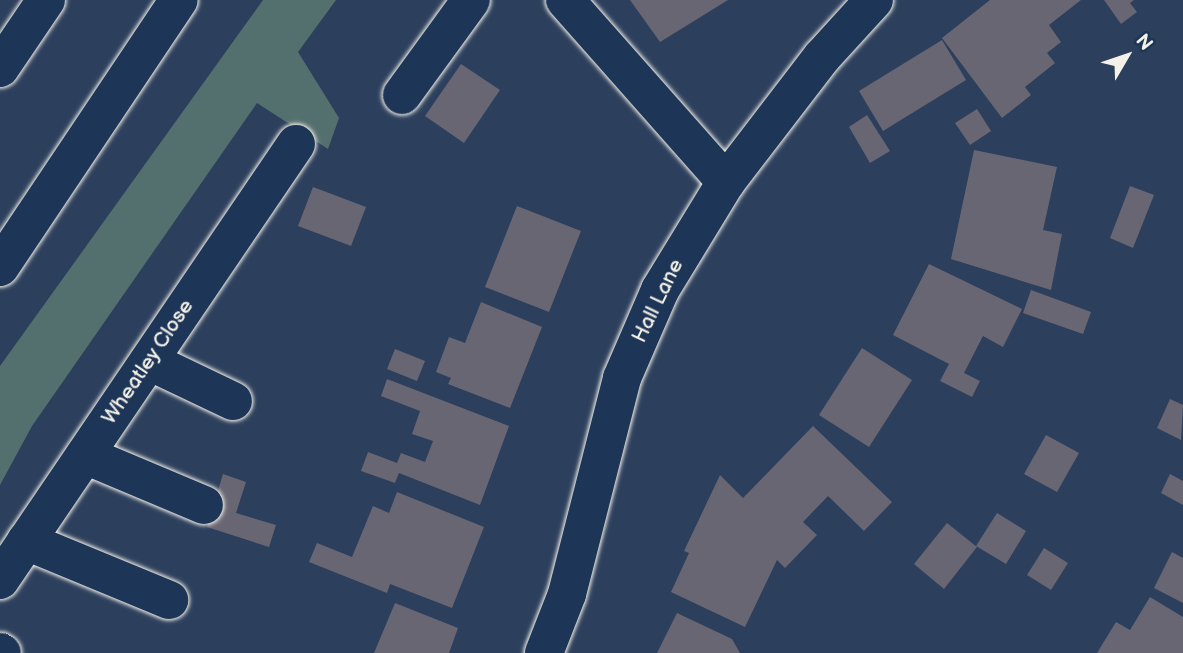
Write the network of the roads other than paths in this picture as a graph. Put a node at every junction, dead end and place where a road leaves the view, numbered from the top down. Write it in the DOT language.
graph roads {
  1 [pos="46,0"];
  2 [pos="179,0"];
  3 [pos="471,0"];
  4 [pos="565,0"];
  5 [pos="874,0"];
  6 [pos="0,68"];
  7 [pos="402,95"];
  8 [pos="296,144"];
  9 [pos="726,182"];
  10 [pos="0,267"];
  11 [pos="149,362"];
  12 [pos="233,401"];
  13 [pos="85,455"];
  14 [pos="204,505"];
  15 [pos="26,541"];
  16 [pos="0,580"];
  17 [pos="169,600"];
  18 [pos="544,653"];
  1 -- 6 [label="main road"];
  2 -- 10 [label="main road"];
  3 -- 7 [label="main road"];
  4 -- 9 [label="main road"];
  5 -- 9 [label="main road, Hall Lane"];
  8 -- 11 [label="main road, Wheatley Close"];
  9 -- 18 [label="main road, Hall Lane"];
  11 -- 12 [label="main road"];
  11 -- 13 [label="main road, Wheatley Close"];
  13 -- 14 [label="main road"];
  13 -- 15 [label="main road, Wheatley Close"];
  15 -- 16 [label="main road, Wheatley Close"];
  15 -- 17 [label="main road"];
}
